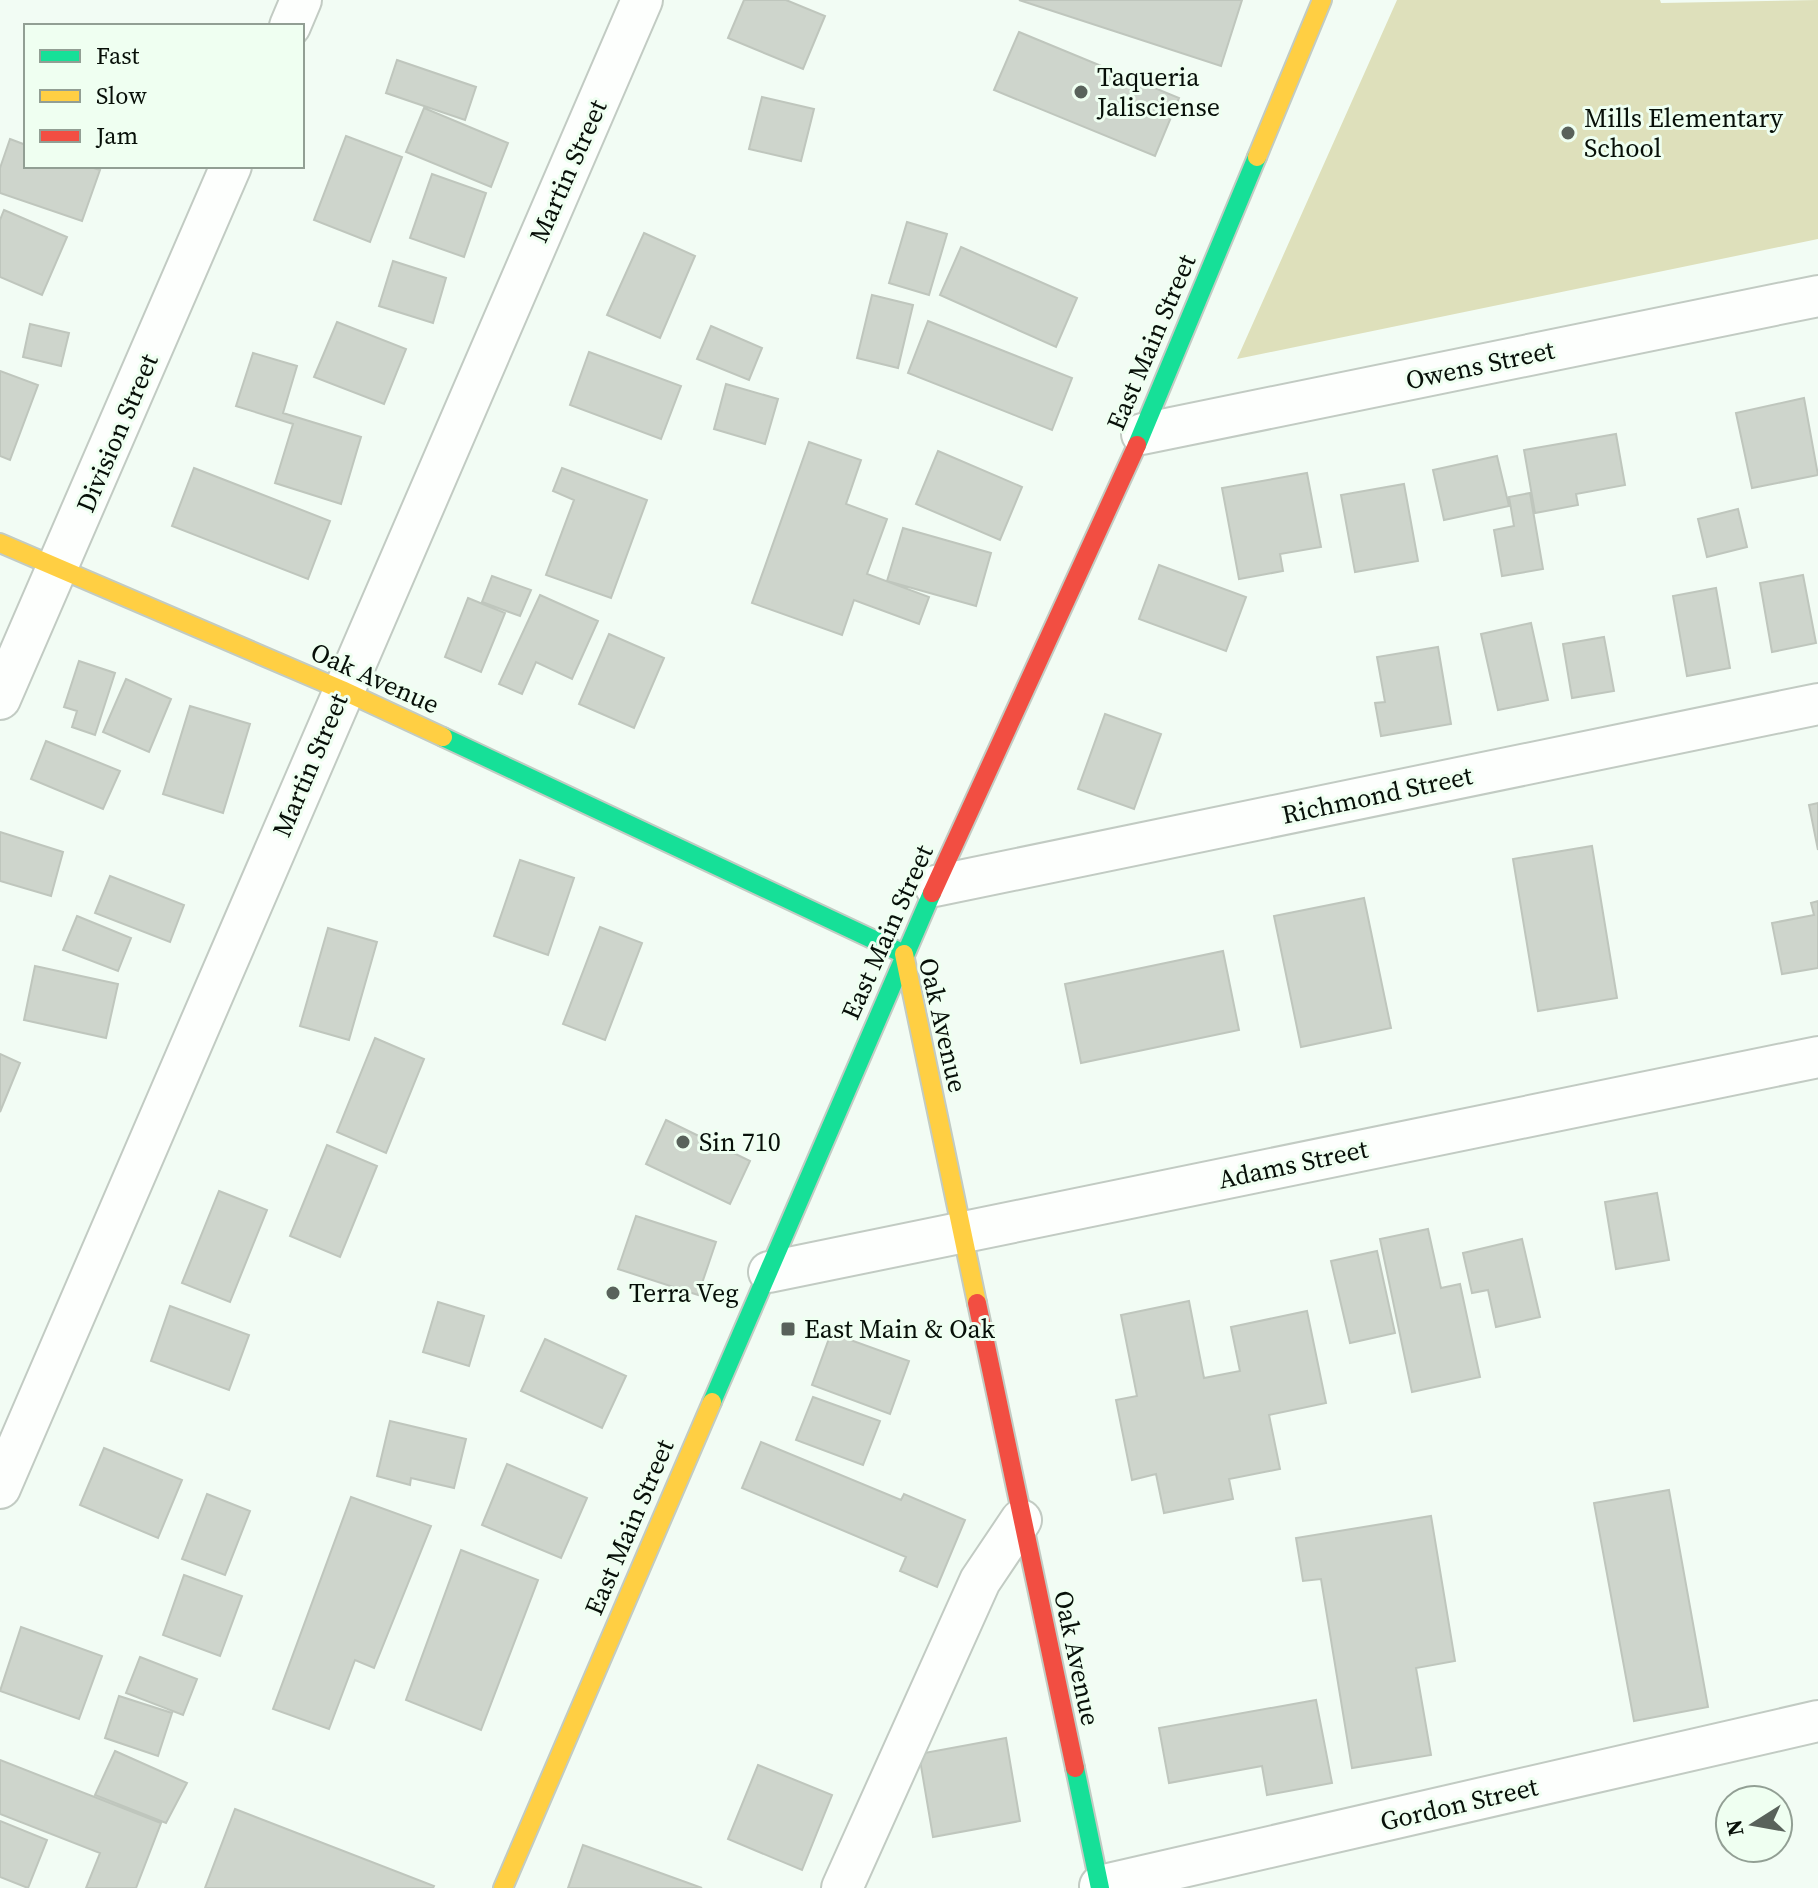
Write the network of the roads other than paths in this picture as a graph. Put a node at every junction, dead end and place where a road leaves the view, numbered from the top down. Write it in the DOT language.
graph roads {
  1 [pos="301,0"];
  2 [pos="642,0"];
  3 [pos="1322,0"];
  4 [pos="291,24"];
  5 [pos="230,168"];
  6 [pos="1818,296"];
  7 [pos="1142,434"];
  8 [pos="0,543"];
  9 [pos="59,569"];
  10 [pos="342,690"];
  11 [pos="0,699"];
  12 [pos="1818,704"];
  13 [pos="935,886"];
  14 [pos="904,954"];
  15 [pos="1818,1057"];
  16 [pos="960,1233"];
  17 [pos="769,1272"];
  18 [pos="0,1488"];
  19 [pos="1021,1520"];
  20 [pos="1818,1721"];
  21 [pos="1100,1887"];
  22 [pos="503,1888"];
  23 [pos="842,1888"];
  1 -- 4 [label="street"];
  2 -- 10 [label="street, Martin Street"];
  3 -- 7 [label="street, East Main Street"];
  5 -- 9 [label="street, Division Street"];
  6 -- 7 [label="street, Owens Street"];
  7 -- 13 [label="street, East Main Street"];
  8 -- 9 [label="street, Oak Avenue"];
  9 -- 10 [label="street, Oak Avenue"];
  9 -- 11 [label="street, Division Street"];
  10 -- 14 [label="street, Oak Avenue"];
  10 -- 18 [label="street, Martin Street"];
  12 -- 13 [label="street, Richmond Street"];
  13 -- 14 [label="street, East Main Street"];
  14 -- 16 [label="street, Oak Avenue"];
  14 -- 17 [label="street, East Main Street"];
  15 -- 16 [label="street, Adams Street"];
  16 -- 17 [label="street, Adams Street"];
  16 -- 19 [label="street, Oak Avenue"];
  17 -- 22 [label="street, East Main Street"];
  19 -- 21 [label="street, Oak Avenue"];
  19 -- 23 [label="street"];
  20 -- 21 [label="street, Gordon Street"];
}
